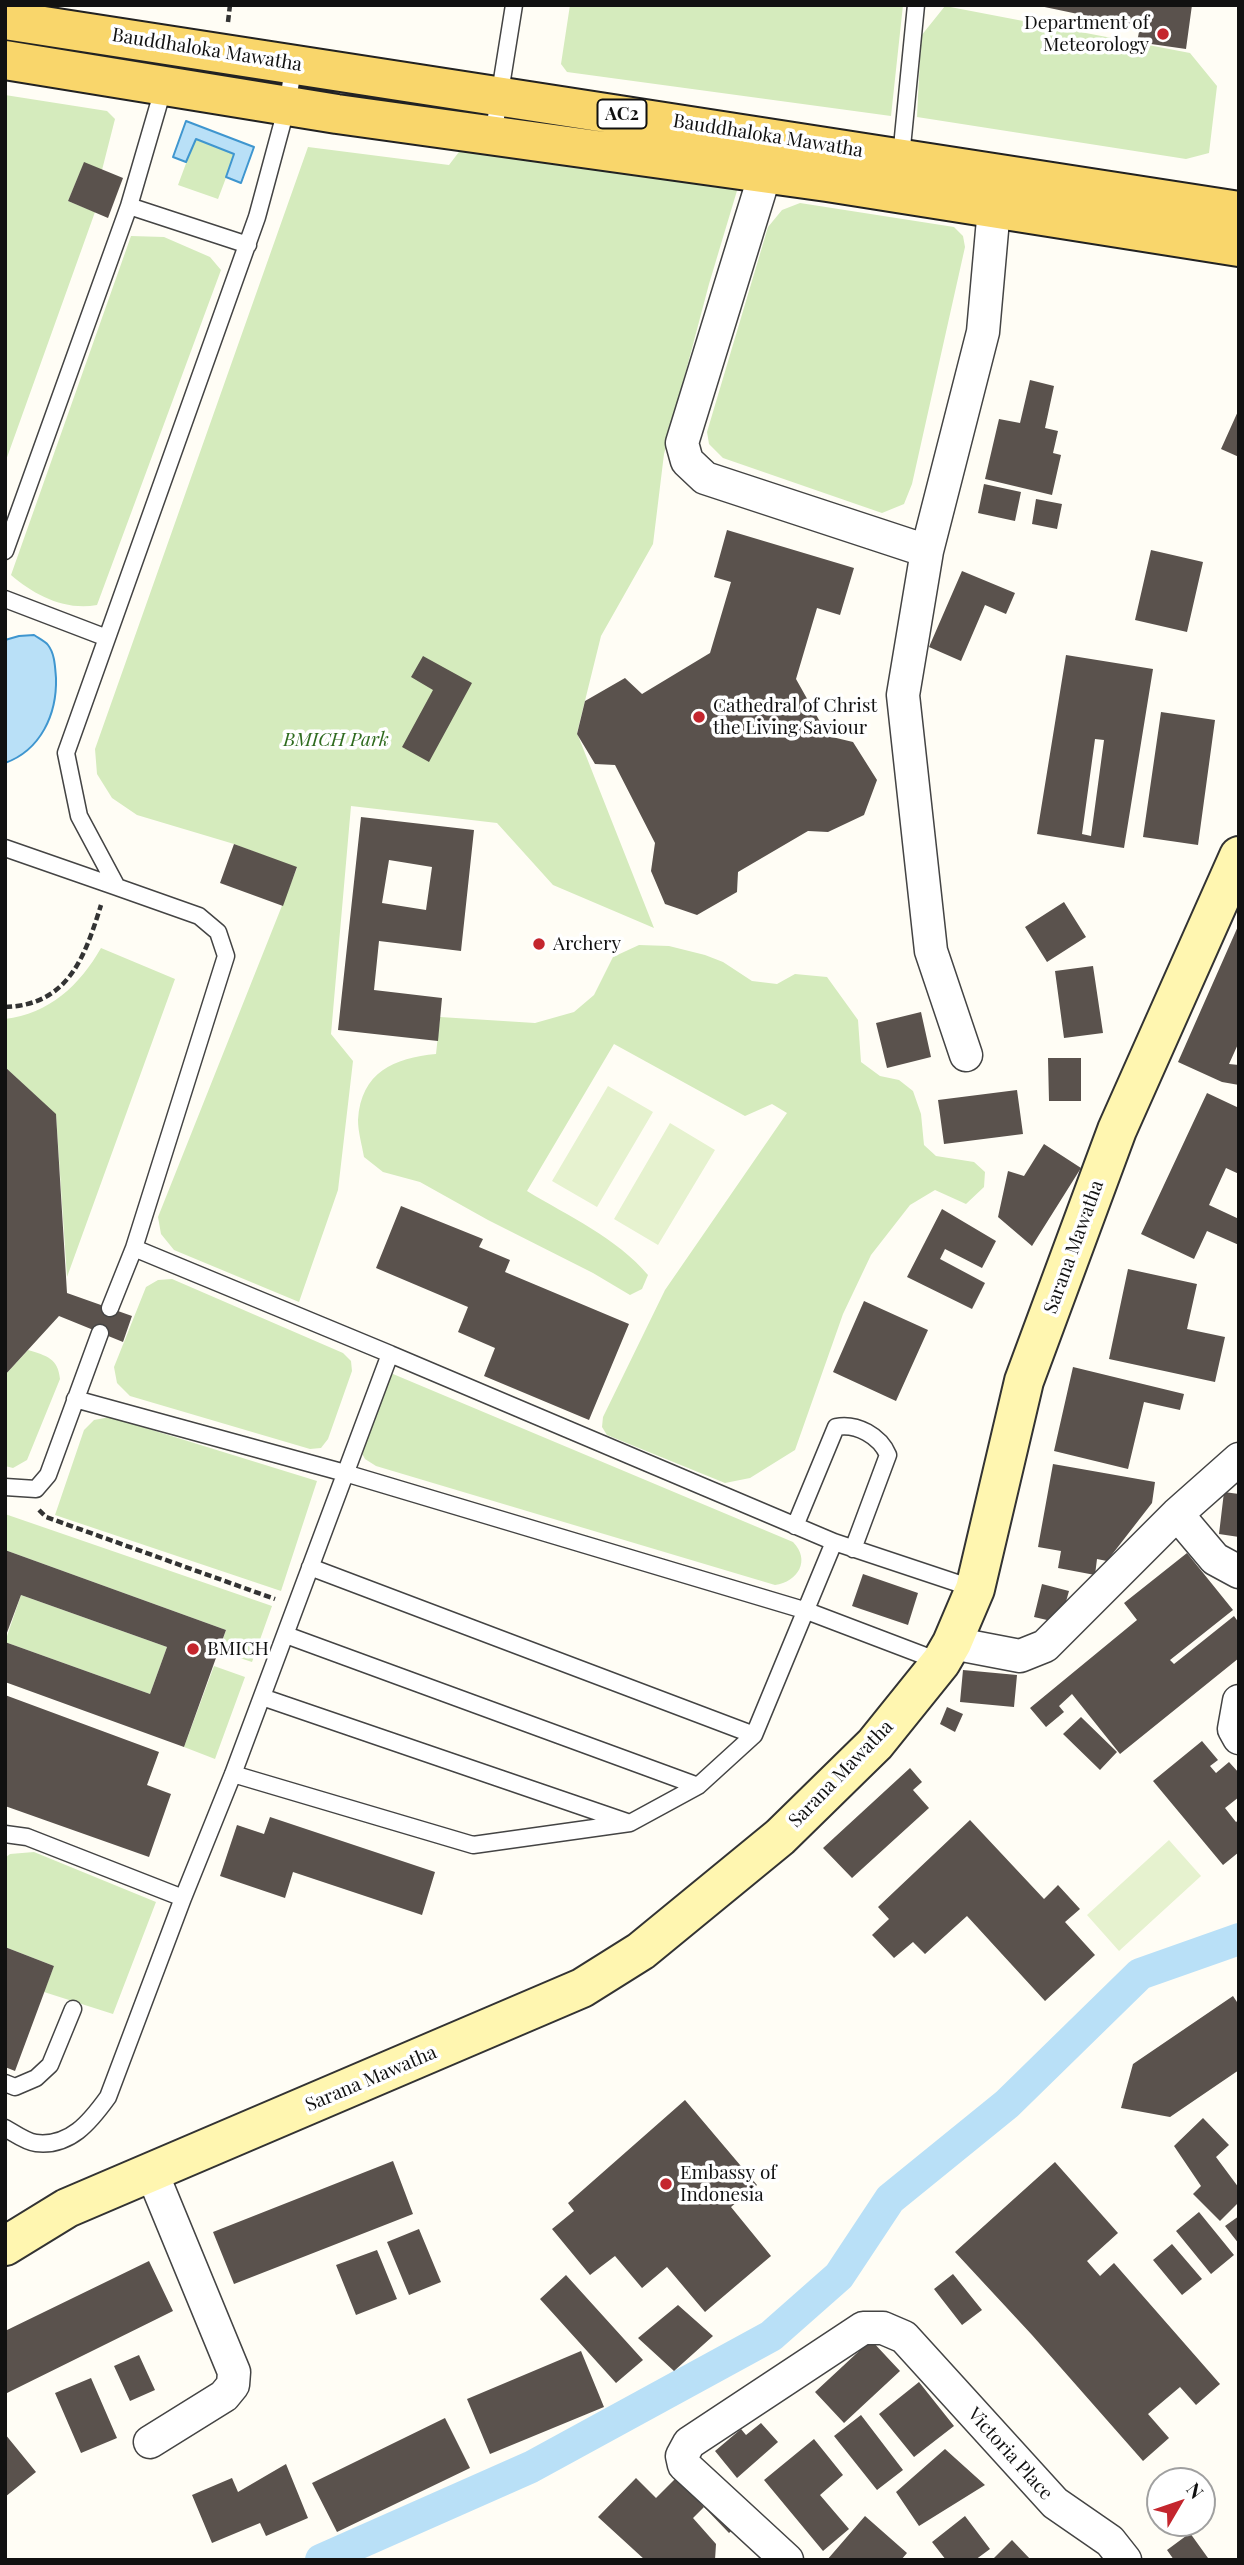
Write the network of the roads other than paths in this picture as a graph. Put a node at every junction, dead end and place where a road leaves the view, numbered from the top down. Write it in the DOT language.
graph roads {
  1 [pos="514,5"];
  2 [pos="916,5"];
  3 [pos="5,20"];
  4 [pos="5,60"];
  5 [pos="294,64"];
  6 [pos="164,86"];
  7 [pos="500,95"];
  8 [pos="287,106"];
  9 [pos="493,136"];
  10 [pos="769,136"];
  11 [pos="901,157"];
  12 [pos="765,174"];
  13 [pos="129,206"];
  14 [pos="994,208"];
  15 [pos="1239,211"];
  16 [pos="248,245"];
  17 [pos="1239,247"];
  18 [pos="5,551"];
  19 [pos="928,551"];
  20 [pos="5,599"];
  21 [pos="107,638"];
  22 [pos="5,848"];
  23 [pos="1239,856"];
  24 [pos="112,886"];
  25 [pos="966,1055"];
  26 [pos="134,1248"];
  27 [pos="110,1308"];
  28 [pos="100,1333"];
  29 [pos="390,1354"];
  30 [pos="75,1399"];
  31 [pos="1239,1459"];
  32 [pos="345,1474"];
  33 [pos="5,1487"];
  34 [pos="1177,1514"];
  35 [pos="795,1526"];
  36 [pos="834,1542"];
  37 [pos="853,1549"];
  38 [pos="310,1567"];
  39 [pos="1239,1572"];
  40 [pos="975,1589"];
  41 [pos="807,1611"];
  42 [pos="286,1635"];
  43 [pos="947,1653"];
  44 [pos="262,1697"];
  45 [pos="1239,1701"];
  46 [pos="754,1735"];
  47 [pos="1239,1738"];
  48 [pos="233,1774"];
  49 [pos="698,1786"];
  50 [pos="630,1823"];
  51 [pos="5,1834"];
  52 [pos="183,1898"];
  53 [pos="73,2009"];
  54 [pos="5,2083"];
  55 [pos="5,2128"];
  56 [pos="152,2173"];
  57 [pos="5,2246"];
  58 [pos="150,2442"];
  59 [pos="787,2560"];
  60 [pos="1125,2560"];
  1 -- 7 [label="lane"];
  2 -- 11 [label="lane"];
  3 -- 5 [label="main road, Bauddhaloka Mawatha / AC2"];
  4 -- 6 [label="main road, Bauddhaloka Mawatha / AC2"];
  5 -- 7 [label="main road, Bauddhaloka Mawatha / AC2"];
  5 -- 8 [label="lane"];
  6 -- 8 [label="main road, Bauddhaloka Mawatha / AC2"];
  6 -- 13 [label="lane"];
  7 -- 9 [label="lane"];
  7 -- 10 [label="main road, Bauddhaloka Mawatha / AC2"];
  8 -- 9 [label="main road, Bauddhaloka Mawatha / AC2"];
  8 -- 16 [label="lane"];
  9 -- 12 [label="main road, Bauddhaloka Mawatha / AC2"];
  10 -- 11 [label="main road, Bauddhaloka Mawatha / AC2"];
  10 -- 12 [label="street"];
  11 -- 15 [label="main road, Bauddhaloka Mawatha / AC2"];
  12 -- 14 [label="main road, Bauddhaloka Mawatha / AC2"];
  12 -- 19 [label="street"];
  13 -- 16 [label="lane"];
  13 -- 18 [label="lane"];
  14 -- 17 [label="main road, Bauddhaloka Mawatha / AC2"];
  14 -- 19 [label="street"];
  16 -- 21 [label="lane"];
  19 -- 25 [label="street"];
  20 -- 21 [label="lane"];
  21 -- 24 [label="lane"];
  22 -- 24 [label="lane"];
  23 -- 40 [label="street, Sarana Mawatha"];
  24 -- 26 [label="lane"];
  26 -- 27 [label="lane"];
  26 -- 29 [label="lane"];
  28 -- 30 [label="lane"];
  29 -- 32 [label="lane"];
  29 -- 35 [label="lane"];
  30 -- 32 [label="lane"];
  30 -- 33 [label="lane"];
  31 -- 34 [label="street"];
  32 -- 38 [label="lane"];
  32 -- 41 [label="lane"];
  34 -- 39 [label="street"];
  34 -- 43 [label="street"];
  35 -- 36 [label="lane"];
  35 -- 37 [label="lane"];
  36 -- 37 [label="lane"];
  36 -- 41 [label="lane"];
  37 -- 40 [label="lane"];
  38 -- 42 [label="lane"];
  38 -- 46 [label="lane"];
  40 -- 43 [label="street, Sarana Mawatha"];
  41 -- 43 [label="lane"];
  41 -- 46 [label="lane"];
  42 -- 44 [label="lane"];
  42 -- 49 [label="lane"];
  43 -- 56 [label="street, Sarana Mawatha"];
  44 -- 48 [label="lane"];
  44 -- 50 [label="lane"];
  45 -- 47 [label="street"];
  46 -- 49 [label="lane"];
  48 -- 50 [label="lane"];
  48 -- 52 [label="lane"];
  49 -- 50 [label="lane"];
  51 -- 52 [label="lane"];
  52 -- 55 [label="lane"];
  53 -- 54 [label="lane"];
  56 -- 57 [label="street, Sarana Mawatha"];
  56 -- 58 [label="street"];
  59 -- 60 [label="street, Victoria Place"];
}
